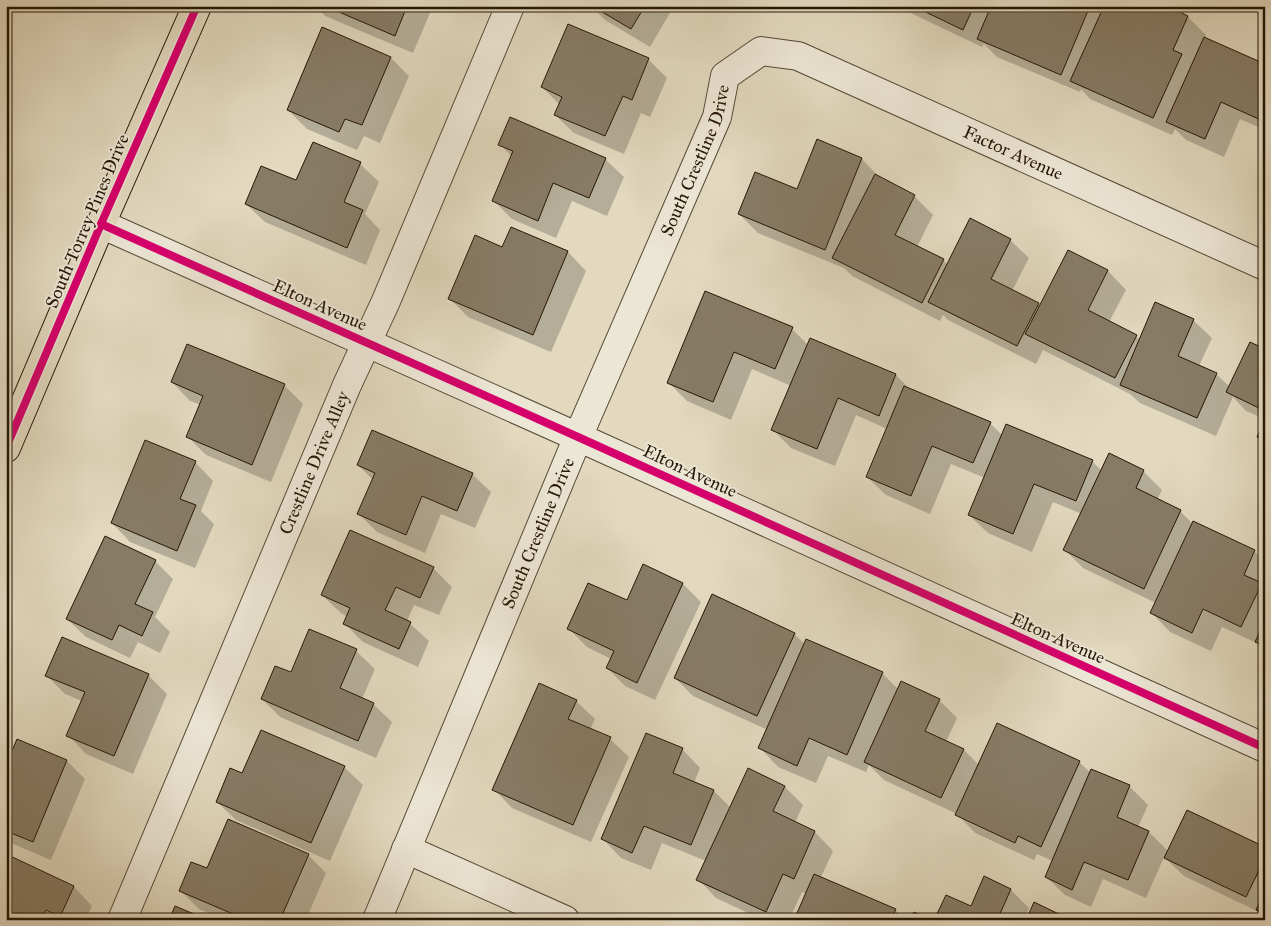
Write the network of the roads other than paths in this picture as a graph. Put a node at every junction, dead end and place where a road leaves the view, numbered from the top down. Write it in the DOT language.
graph roads {
  1 [pos="197,6"];
  2 [pos="510,6"];
  3 [pos="760,51"];
  4 [pos="101,224"];
  5 [pos="1265,266"];
  6 [pos="366,342"];
  7 [pos="578,436"];
  8 [pos="6,448"];
  9 [pos="1265,748"];
  10 [pos="406,849"];
  11 [pos="122,920"];
  12 [pos="377,920"];
  13 [pos="565,920"];
  1 -- 4 [label="main road, South Torrey Pines Drive"];
  2 -- 6 [label="street, Crestline Drive Alley"];
  3 -- 5 [label="street, Factor Avenue"];
  3 -- 7 [label="street, South Crestline Drive"];
  4 -- 6 [label="street, Elton Avenue"];
  4 -- 8 [label="main road, South Torrey Pines Drive"];
  6 -- 7 [label="street, Elton Avenue"];
  6 -- 11 [label="street, Crestline Drive Alley"];
  7 -- 9 [label="street, Elton Avenue"];
  7 -- 10 [label="street, South Crestline Drive"];
  10 -- 12 [label="street, South Crestline Drive"];
  10 -- 13 [label="street"];
}
